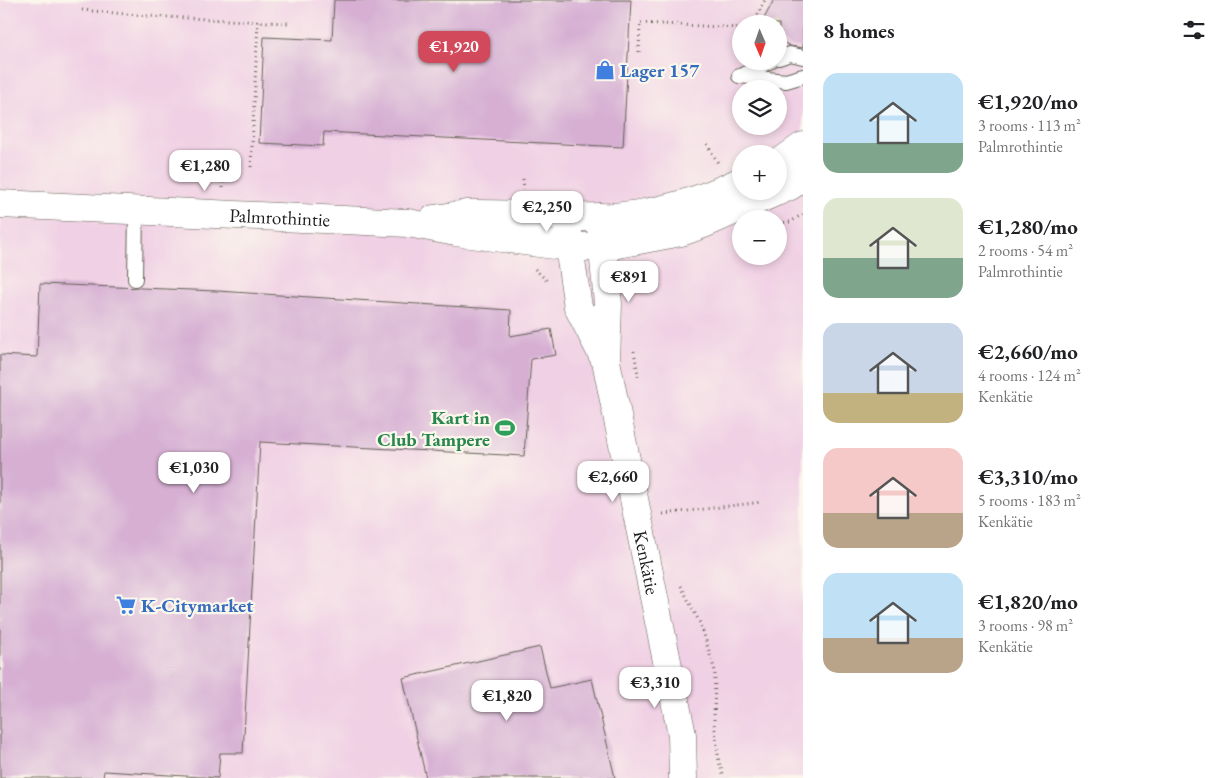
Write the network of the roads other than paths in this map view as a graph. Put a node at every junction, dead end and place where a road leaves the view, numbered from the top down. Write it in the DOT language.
graph roads {
  1 [pos="788,55"];
  2 [pos="803,57"];
  3 [pos="752,70"];
  4 [pos="803,76"];
  5 [pos="803,146"];
  6 [pos="787,157"];
  7 [pos="803,177"];
  8 [pos="732,185"];
  9 [pos="787,187"];
  10 [pos="758,200"];
  11 [pos="0,204"];
  12 [pos="136,210"];
  13 [pos="567,217"];
  14 [pos="600,217"];
  15 [pos="408,223"];
  16 [pos="569,246"];
  17 [pos="602,248"];
  18 [pos="135,279"];
  19 [pos="606,361"];
  20 [pos="682,735"];
  21 [pos="682,778"];
  22 [pos="701,778"];
  1 -- 2 [label="lane"];
  3 -- 4 [label="lane"];
  5 -- 6 [label="street"];
  7 -- 9 [label="street, Palmrothintie"];
  8 -- 14 [label="street, Palmrothintie"];
  10 -- 17 [label="street, Palmrothintie"];
  11 -- 12 [label="street, Palmrothintie"];
  12 -- 15 [label="street, Palmrothintie"];
  12 -- 18 [label="lane"];
  13 -- 14 [label="street, Palmrothintie"];
  13 -- 15 [label="street, Palmrothintie"];
  13 -- 16 [label="street, Kenkätie"];
  14 -- 17 [label="street, Kenkätie"];
  15 -- 16 [label="street, Palmrothintie"];
  16 -- 17 [label="street, Palmrothintie"];
  16 -- 19 [label="street, Kenkätie"];
  17 -- 19 [label="street, Kenkätie"];
  19 -- 20 [label="street, Kenkätie"];
  20 -- 21 [label="street, Kenkätie"];
  20 -- 22 [label="street, Kenkätie"];
}
